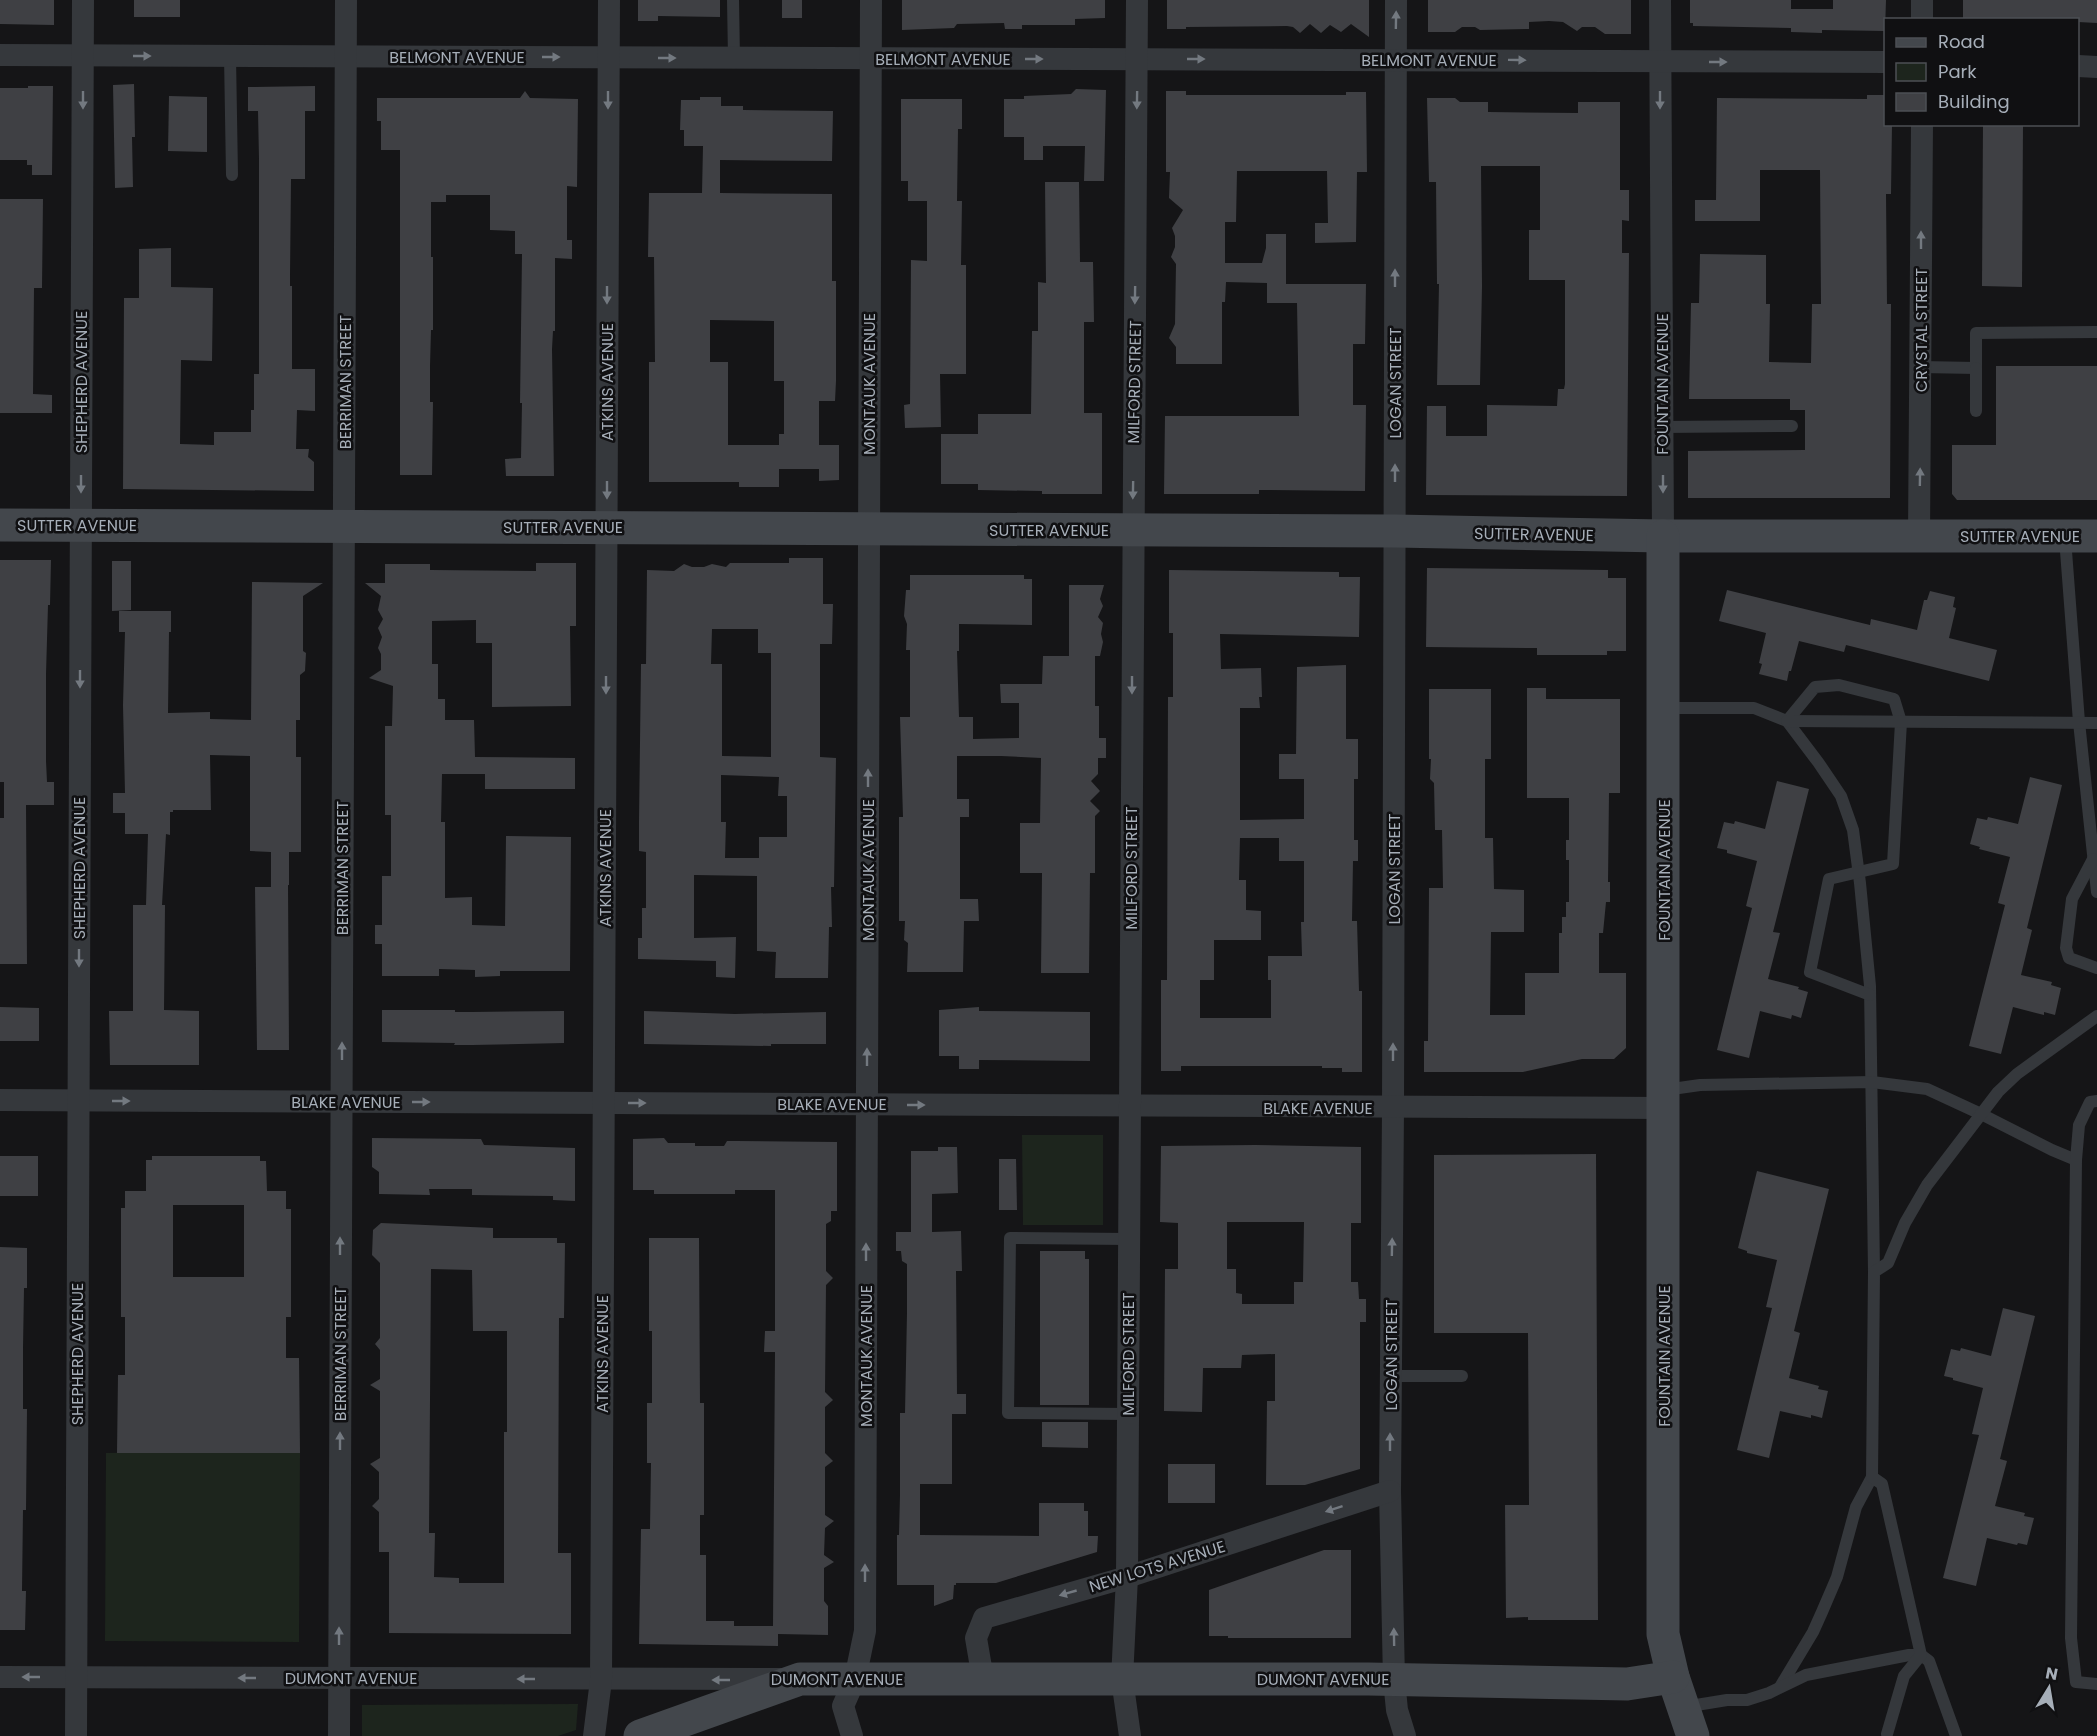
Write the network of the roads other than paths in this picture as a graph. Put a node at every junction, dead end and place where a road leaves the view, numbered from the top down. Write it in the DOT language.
graph roads {
  1 [pos="84,0"];
  2 [pos="346,0"];
  3 [pos="609,0"];
  4 [pos="733,0"];
  5 [pos="871,0"];
  6 [pos="1137,0"];
  7 [pos="1396,0"];
  8 [pos="1660,0"];
  9 [pos="1922,0"];
  10 [pos="1922,18"];
  11 [pos="0,55"];
  12 [pos="83,55"];
  13 [pos="230,57"];
  14 [pos="345,57"];
  15 [pos="608,58"];
  16 [pos="734,58"];
  17 [pos="871,58"];
  18 [pos="1137,59"];
  19 [pos="1395,59"];
  20 [pos="1660,62"];
  21 [pos="1884,62"];
  22 [pos="2079,66"];
  23 [pos="2097,67"];
  24 [pos="1922,126"];
  25 [pos="232,175"];
  26 [pos="2097,332"];
  27 [pos="1921,367"];
  28 [pos="1976,368"];
  29 [pos="1976,411"];
  30 [pos="1792,426"];
  31 [pos="1662,427"];
  32 [pos="0,525"];
  33 [pos="80,525"];
  34 [pos="344,526"];
  35 [pos="606,528"];
  36 [pos="869,529"];
  37 [pos="1133,530"];
  38 [pos="1395,531"];
  39 [pos="1663,536"];
  40 [pos="1919,536"];
  41 [pos="2081,536"];
  42 [pos="1663,708"];
  43 [pos="1787,721"];
  44 [pos="1901,722"];
  45 [pos="2079,722"];
  46 [pos="2097,723"];
  47 [pos="2093,858"];
  48 [pos="1859,872"];
  49 [pos="2097,892"];
  50 [pos="2097,968"];
  51 [pos="1870,995"];
  52 [pos="2097,1016"];
  53 [pos="1872,1082"];
  54 [pos="1664,1099"];
  55 [pos="0,1100"];
  56 [pos="78,1101"];
  57 [pos="2097,1101"];
  58 [pos="341,1102"];
  59 [pos="604,1103"];
  60 [pos="867,1104"];
  61 [pos="1129,1106"];
  62 [pos="1393,1108"];
  63 [pos="1981,1114"];
  64 [pos="2076,1160"];
  65 [pos="1129,1239"];
  66 [pos="1874,1272"];
  67 [pos="1391,1376"];
  68 [pos="1462,1376"];
  69 [pos="1128,1414"];
  70 [pos="1872,1477"];
  71 [pos="1390,1491"];
  72 [pos="1127,1577"];
  73 [pos="1921,1655"];
  74 [pos="0,1677"];
  75 [pos="75,1677"];
  76 [pos="338,1678"];
  77 [pos="800,1679"];
  78 [pos="855,1679"];
  79 [pos="983,1679"];
  80 [pos="1122,1679"];
  81 [pos="601,1680"];
  82 [pos="1394,1680"];
  83 [pos="2097,1684"];
  84 [pos="1779,1688"];
  85 [pos="1683,1707"];
  86 [pos="1887,1734"];
  87 [pos="76,1736"];
  88 [pos="339,1736"];
  89 [pos="594,1736"];
  90 [pos="640,1736"];
  91 [pos="852,1736"];
  92 [pos="1130,1736"];
  93 [pos="1405,1736"];
  94 [pos="1956,1736"];
  1 -- 12 [label="street, SHEPHERD AVENUE"];
  2 -- 14 [label="street, BERRIMAN STREET"];
  3 -- 15 [label="street, ATKINS AVENUE"];
  4 -- 16 [label="lane"];
  5 -- 17 [label="street, MONTAUK AVENUE"];
  6 -- 18 [label="street, MILFORD STREET"];
  19 -- 7 [label="street, LOGAN STREET, one-way"];
  8 -- 20 [label="street, FOUNTAIN AVENUE"];
  9 -- 10 [label="street"];
  11 -- 12 [label="street, BELMONT AVENUE"];
  12 -- 13 [label="street, BELMONT AVENUE, one-way"];
  12 -- 33 [label="street, SHEPHERD AVENUE, one-way"];
  13 -- 14 [label="street, BELMONT AVENUE"];
  13 -- 25 [label="lane"];
  14 -- 15 [label="street, BELMONT AVENUE, one-way"];
  14 -- 34 [label="street, BERRIMAN STREET"];
  15 -- 16 [label="street, BELMONT AVENUE, one-way"];
  15 -- 35 [label="street, ATKINS AVENUE, one-way"];
  16 -- 17 [label="street, BELMONT AVENUE"];
  17 -- 18 [label="street, BELMONT AVENUE, one-way"];
  17 -- 36 [label="street, MONTAUK AVENUE"];
  18 -- 19 [label="street, BELMONT AVENUE, one-way"];
  18 -- 37 [label="street, MILFORD STREET, one-way"];
  19 -- 20 [label="street, BELMONT AVENUE, one-way"];
  38 -- 19 [label="street, LOGAN STREET, one-way"];
  20 -- 21 [label="street, BELMONT AVENUE, one-way"];
  20 -- 31 [label="street, FOUNTAIN AVENUE, one-way"];
  22 -- 23 [label="street"];
  27 -- 24 [label="street, CRYSTAL STREET, one-way"];
  26 -- 28 [label="lane"];
  27 -- 28 [label="lane"];
  40 -- 27 [label="street, CRYSTAL STREET, one-way"];
  28 -- 29 [label="lane"];
  30 -- 31 [label="lane"];
  31 -- 39 [label="street, FOUNTAIN AVENUE, one-way"];
  32 -- 33 [label="street, SUTTER AVENUE"];
  33 -- 34 [label="street, SUTTER AVENUE"];
  33 -- 56 [label="street, SHEPHERD AVENUE, one-way"];
  34 -- 35 [label="street, SUTTER AVENUE"];
  58 -- 34 [label="street, BERRIMAN STREET, one-way"];
  35 -- 36 [label="street, SUTTER AVENUE"];
  35 -- 59 [label="street, ATKINS AVENUE, one-way"];
  36 -- 37 [label="street, SUTTER AVENUE"];
  60 -- 36 [label="street, MONTAUK AVENUE, one-way"];
  37 -- 38 [label="street, SUTTER AVENUE"];
  37 -- 61 [label="street, MILFORD STREET, one-way"];
  38 -- 39 [label="street, SUTTER AVENUE"];
  62 -- 38 [label="street, LOGAN STREET, one-way"];
  39 -- 40 [label="street, SUTTER AVENUE"];
  39 -- 42 [label="street, FOUNTAIN AVENUE"];
  40 -- 41 [label="street, SUTTER AVENUE"];
  41 -- 45 [label="lane"];
  42 -- 43 [label="lane"];
  42 -- 54 [label="street, FOUNTAIN AVENUE"];
  43 -- 44 [label="lane"];
  43 -- 44 [label="lane"];
  43 -- 48 [label="lane"];
  44 -- 45 [label="lane"];
  44 -- 48 [label="lane"];
  45 -- 46 [label="lane"];
  45 -- 47 [label="lane"];
  47 -- 49 [label="lane"];
  47 -- 50 [label="lane"];
  48 -- 51 [label="lane"];
  48 -- 51 [label="lane"];
  51 -- 53 [label="lane"];
  52 -- 63 [label="lane"];
  53 -- 54 [label="lane"];
  53 -- 63 [label="lane"];
  53 -- 66 [label="lane"];
  54 -- 62 [label="street, BLAKE AVENUE"];
  54 -- 85 [label="street, FOUNTAIN AVENUE"];
  55 -- 56 [label="street, BLAKE AVENUE"];
  56 -- 58 [label="street, BLAKE AVENUE, one-way"];
  56 -- 75 [label="street, SHEPHERD AVENUE"];
  57 -- 64 [label="lane"];
  58 -- 59 [label="street, BLAKE AVENUE, one-way"];
  76 -- 58 [label="street, BERRIMAN STREET, one-way"];
  59 -- 60 [label="street, BLAKE AVENUE, one-way"];
  59 -- 81 [label="street, ATKINS AVENUE"];
  60 -- 61 [label="street, BLAKE AVENUE, one-way"];
  78 -- 60 [label="street, MONTAUK AVENUE, one-way"];
  61 -- 62 [label="street, BLAKE AVENUE"];
  61 -- 65 [label="street, MILFORD STREET"];
  67 -- 62 [label="street, LOGAN STREET, one-way"];
  63 -- 64 [label="lane"];
  63 -- 66 [label="lane"];
  64 -- 83 [label="lane"];
  65 -- 69 [label="street, MILFORD STREET"];
  65 -- 69 [label="lane"];
  66 -- 70 [label="lane"];
  67 -- 68 [label="lane"];
  71 -- 67 [label="street, LOGAN STREET, one-way"];
  69 -- 72 [label="street, MILFORD STREET"];
  70 -- 73 [label="lane"];
  70 -- 84 [label="lane"];
  71 -- 72 [label="street, NEW LOTS AVENUE, one-way"];
  82 -- 71 [label="street, LOGAN STREET, one-way"];
  72 -- 79 [label="street, NEW LOTS AVENUE, one-way"];
  72 -- 80 [label="street, MILFORD STREET"];
  73 -- 84 [label="lane"];
  73 -- 86 [label="lane"];
  73 -- 94 [label="lane"];
  75 -- 74 [label="street, DUMONT AVENUE, one-way"];
  76 -- 75 [label="street, DUMONT AVENUE, one-way"];
  75 -- 87 [label="street, SHEPHERD AVENUE"];
  81 -- 76 [label="street, DUMONT AVENUE, one-way"];
  76 -- 88 [label="street, BERRIMAN STREET"];
  77 -- 78 [label="street, DUMONT AVENUE"];
  77 -- 81 [label="street, DUMONT AVENUE, one-way"];
  77 -- 90 [label="street"];
  78 -- 79 [label="street, DUMONT AVENUE"];
  78 -- 91 [label="street, MONTAUK AVENUE"];
  79 -- 80 [label="street, DUMONT AVENUE"];
  80 -- 82 [label="street, DUMONT AVENUE"];
  80 -- 92 [label="street, MILFORD STREET"];
  81 -- 89 [label="street, ATKINS AVENUE"];
  82 -- 85 [label="street, DUMONT AVENUE"];
  82 -- 93 [label="street, LOGAN STREET"];
  84 -- 85 [label="lane"];
}
